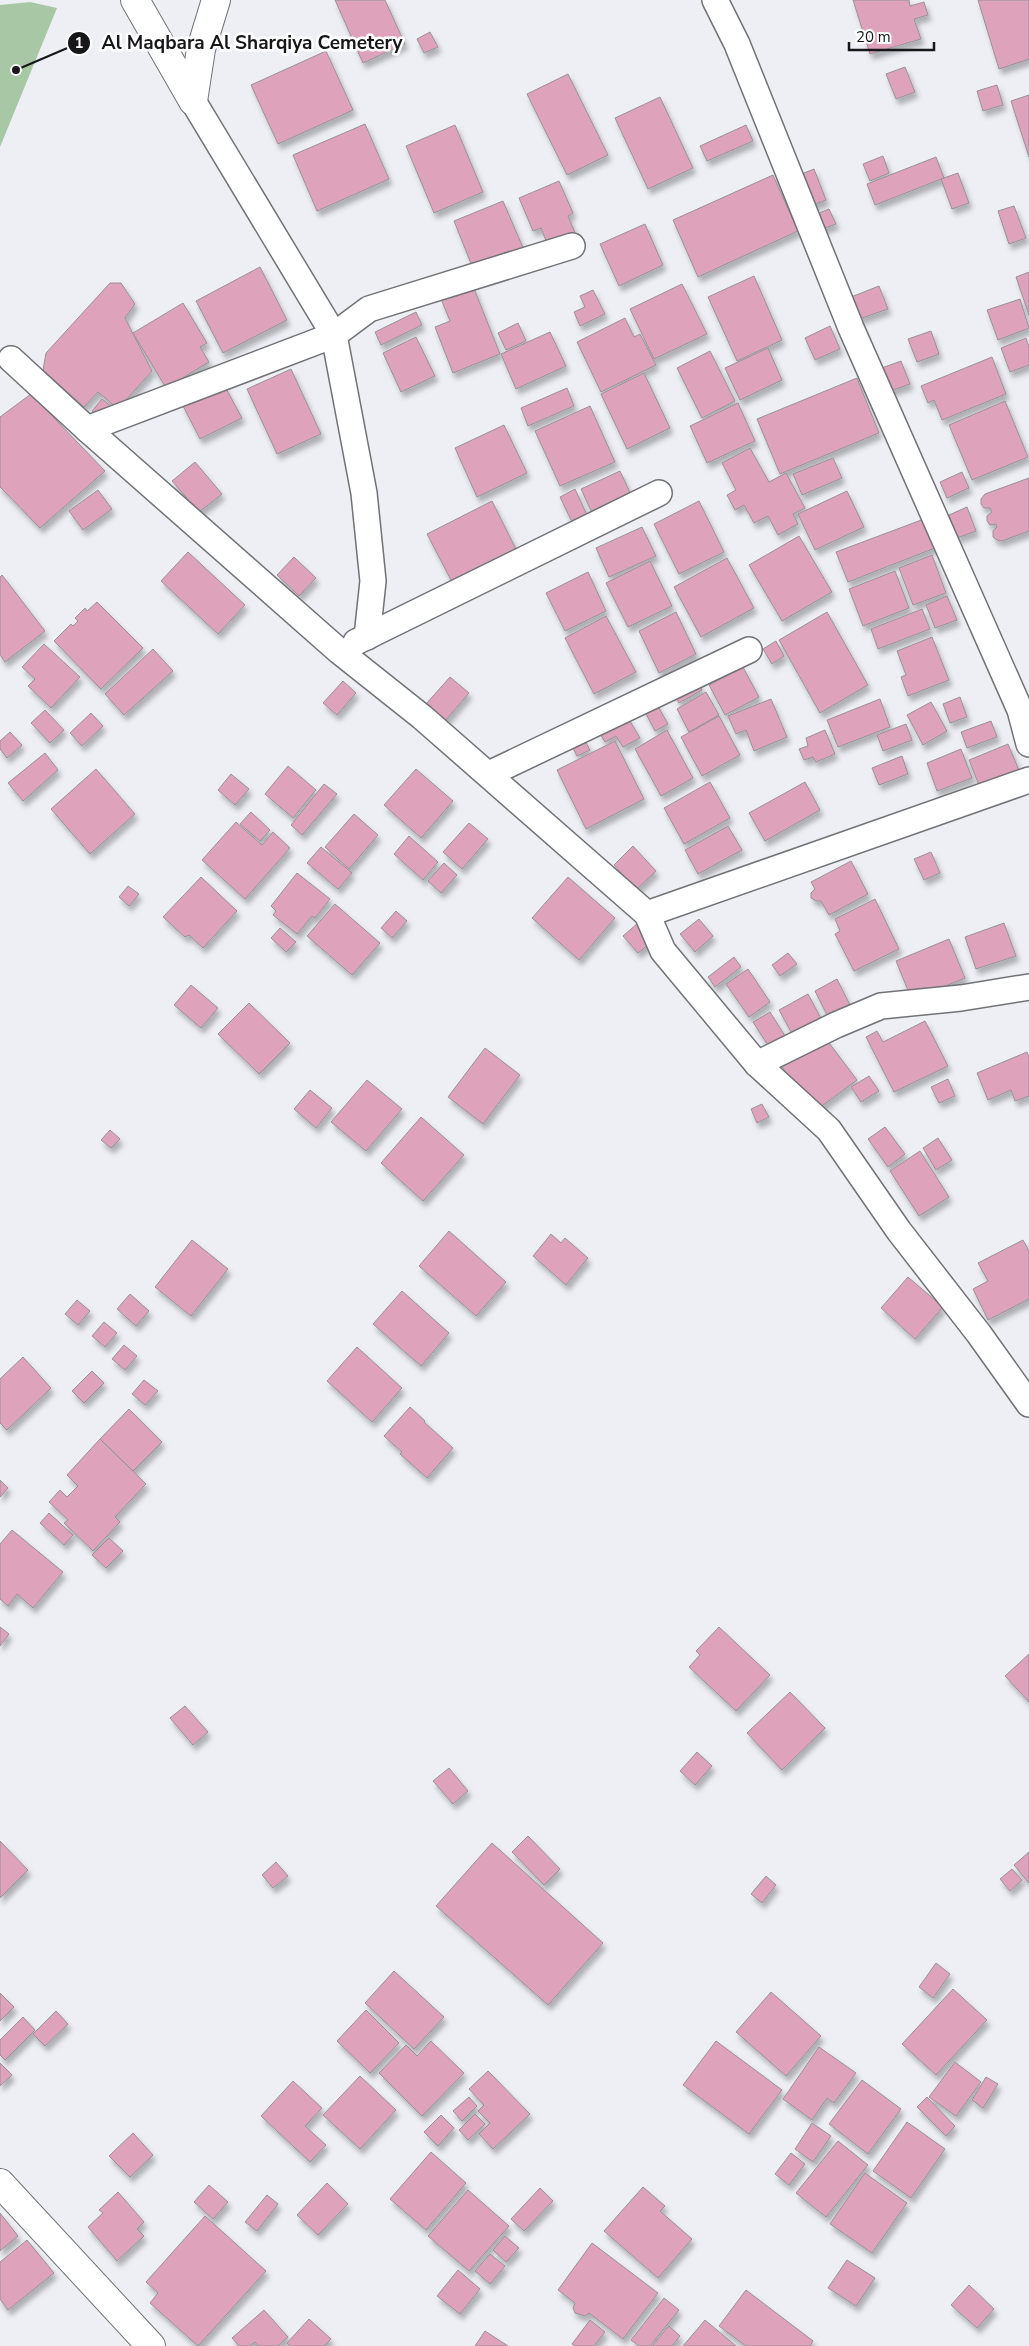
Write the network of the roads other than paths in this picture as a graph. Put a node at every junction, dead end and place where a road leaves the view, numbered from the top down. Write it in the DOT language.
graph roads {
  1 [pos="135,0"];
  2 [pos="216,0"];
  3 [pos="715,0"];
  4 [pos="193,101"];
  5 [pos="572,246"];
  6 [pos="334,335"];
  7 [pos="11,359"];
  8 [pos="87,429"];
  9 [pos="660,493"];
  10 [pos="367,636"];
  11 [pos="749,650"];
  12 [pos="338,652"];
  13 [pos="1029,744"];
  14 [pos="489,774"];
  15 [pos="1029,780"];
  16 [pos="647,914"];
  17 [pos="1029,987"];
  18 [pos="757,1064"];
  19 [pos="1029,1404"];
  20 [pos="0,2183"];
  21 [pos="151,2346"];
  1 -- 4 [label="main road"];
  2 -- 4 [label="main road"];
  3 -- 13 [label="street"];
  4 -- 6 [label="street"];
  5 -- 6 [label="street"];
  6 -- 8 [label="street"];
  6 -- 10 [label="street"];
  7 -- 8 [label="street"];
  8 -- 12 [label="street"];
  9 -- 10 [label="street"];
  10 -- 12 [label="street"];
  11 -- 14 [label="street"];
  12 -- 14 [label="street"];
  14 -- 16 [label="street"];
  15 -- 16 [label="street"];
  16 -- 18 [label="street"];
  17 -- 18 [label="street"];
  18 -- 19 [label="street"];
  20 -- 21 [label="main road"];
}
